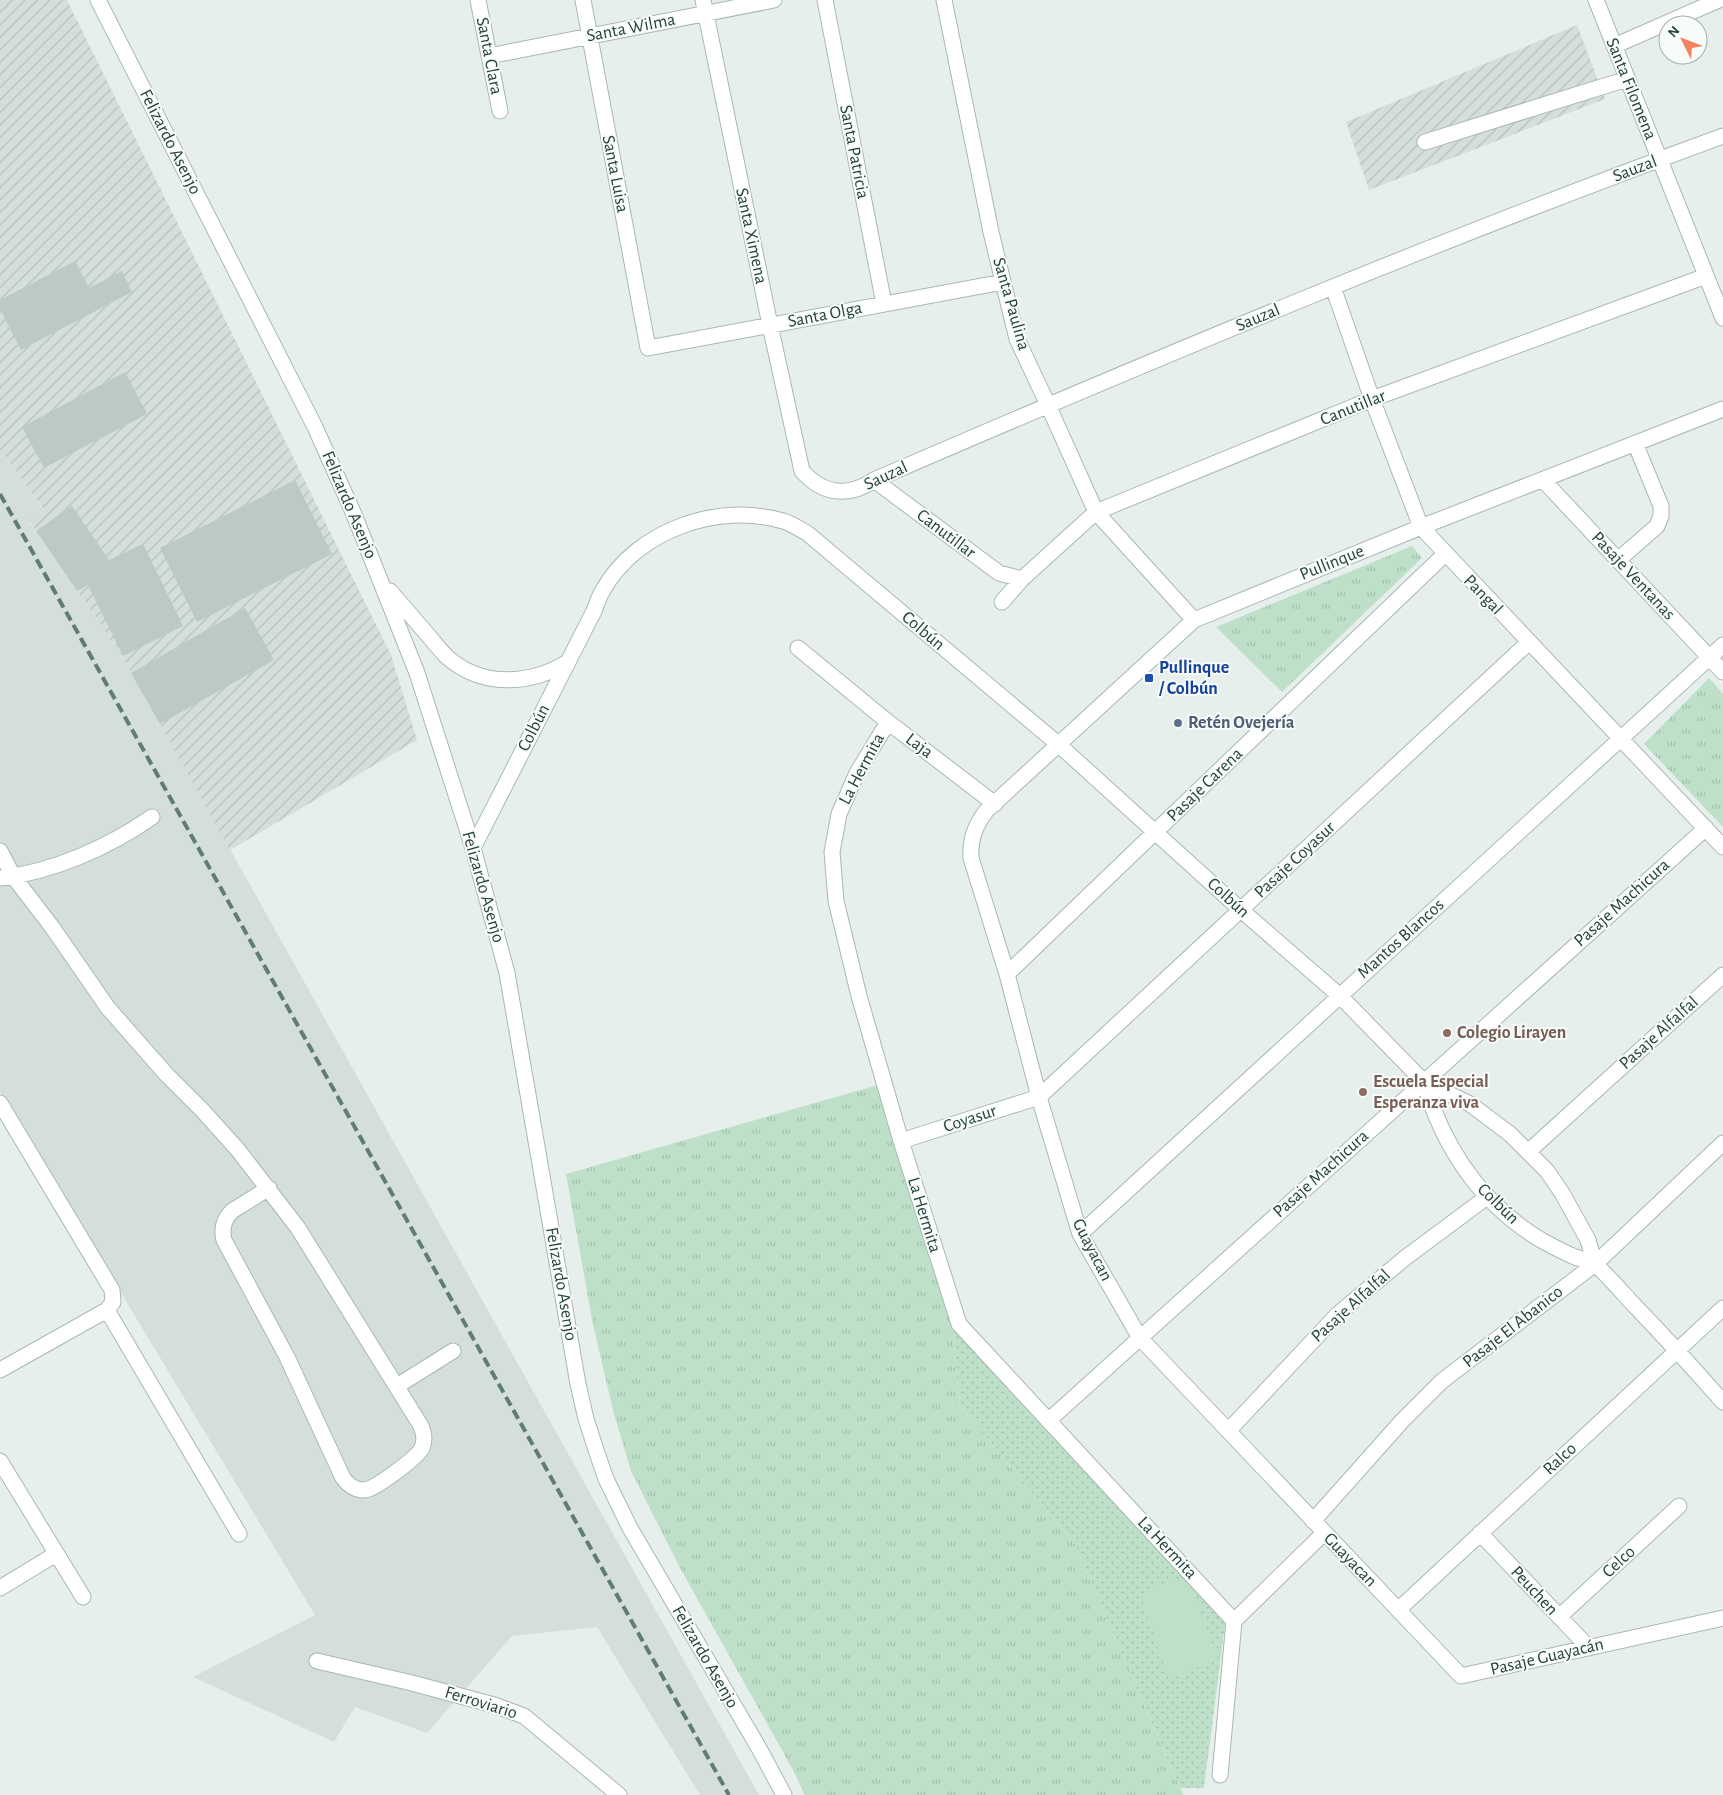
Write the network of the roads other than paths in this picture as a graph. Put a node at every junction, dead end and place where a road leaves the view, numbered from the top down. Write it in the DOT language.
graph roads {
  1 [pos="98,0"];
  2 [pos="478,0"];
  3 [pos="583,0"];
  4 [pos="774,0"];
  5 [pos="825,0"];
  6 [pos="944,0"];
  7 [pos="1596,0"];
  8 [pos="1719,0"];
  9 [pos="704,7"];
  10 [pos="590,36"];
  11 [pos="1614,46"];
  12 [pos="489,56"];
  13 [pos="1627,79"];
  14 [pos="500,111"];
  15 [pos="1723,136"];
  16 [pos="1425,142"];
  17 [pos="1659,160"];
  18 [pos="1706,276"];
  19 [pos="1003,282"];
  20 [pos="1333,287"];
  21 [pos="884,304"];
  22 [pos="1723,318"];
  23 [pos="770,325"];
  24 [pos="648,348"];
  25 [pos="1372,399"];
  26 [pos="1048,405"];
  27 [pos="1723,408"];
  28 [pos="1635,444"];
  29 [pos="802,471"];
  30 [pos="874,480"];
  31 [pos="1543,480"];
  32 [pos="1096,512"];
  33 [pos="1421,527"];
  34 [pos="1445,554"];
  35 [pos="1618,560"];
  36 [pos="1022,579"];
  37 [pos="382,582"];
  38 [pos="1002,602"];
  39 [pos="1194,620"];
  40 [pos="1529,642"];
  41 [pos="1723,645"];
  42 [pos="798,648"];
  43 [pos="1710,657"];
  44 [pos="568,662"];
  45 [pos="1723,672"];
  46 [pos="888,722"];
  47 [pos="1620,739"];
  48 [pos="1058,744"];
  49 [pos="995,804"];
  50 [pos="152,817"];
  51 [pos="1706,828"];
  52 [pos="1156,833"];
  53 [pos="1723,847"];
  54 [pos="473,848"];
  55 [pos="0,851"];
  56 [pos="7,877"];
  57 [pos="1241,910"];
  58 [pos="1007,974"];
  59 [pos="1723,975"];
  60 [pos="1340,996"];
  61 [pos="1424,1082"];
  62 [pos="1038,1097"];
  63 [pos="0,1103"];
  64 [pos="901,1141"];
  65 [pos="1723,1143"];
  66 [pos="1529,1151"];
  67 [pos="269,1188"];
  68 [pos="1487,1197"];
  69 [pos="1080,1234"];
  70 [pos="1594,1264"];
  71 [pos="1723,1308"];
  72 [pos="107,1310"];
  73 [pos="1140,1338"];
  74 [pos="1678,1350"];
  75 [pos="453,1351"];
  76 [pos="0,1370"];
  77 [pos="397,1386"];
  78 [pos="1723,1402"];
  79 [pos="1049,1420"];
  80 [pos="1229,1430"];
  81 [pos="0,1461"];
  82 [pos="1678,1506"];
  83 [pos="1313,1521"];
  84 [pos="1324,1533"];
  85 [pos="1480,1533"];
  86 [pos="239,1534"];
  87 [pos="56,1554"];
  88 [pos="0,1588"];
  89 [pos="83,1596"];
  90 [pos="1398,1610"];
  91 [pos="1559,1617"];
  92 [pos="1723,1618"];
  93 [pos="1234,1621"];
  94 [pos="1589,1648"];
  95 [pos="318,1661"];
  96 [pos="1220,1775"];
  97 [pos="619,1795"];
  98 [pos="784,1795"];
  1 -- 37 [label="street, Felizardo Asenjo"];
  2 -- 12 [label="street, Santa Clara"];
  3 -- 10 [label="street, Santa Luisa"];
  4 -- 9 [label="street, Santa Wilma"];
  5 -- 21 [label="street, Santa Patricia"];
  6 -- 19 [label="street, Santa Paulina"];
  7 -- 11 [label="street, Santa Filomena"];
  8 -- 11 [label="street"];
  9 -- 10 [label="street, Santa Wilma"];
  9 -- 23 [label="street, Santa Ximena"];
  10 -- 12 [label="street, Santa Wilma"];
  10 -- 24 [label="street, Santa Luisa"];
  11 -- 13 [label="street, Santa Filomena"];
  12 -- 14 [label="street, Santa Clara"];
  13 -- 16 [label="street"];
  13 -- 17 [label="street, Santa Filomena"];
  15 -- 17 [label="street, Sauzal"];
  17 -- 18 [label="street, Santa Filomena"];
  17 -- 20 [label="street, Sauzal"];
  18 -- 22 [label="street, Santa Filomena"];
  18 -- 25 [label="street, Canutillar"];
  19 -- 21 [label="street, Santa Olga"];
  19 -- 26 [label="street, Santa Paulina"];
  20 -- 25 [label="street, Pangal"];
  20 -- 26 [label="street, Sauzal"];
  21 -- 23 [label="street, Santa Olga"];
  23 -- 24 [label="street, Santa Olga"];
  23 -- 29 [label="street, Santa Ximena"];
  25 -- 32 [label="street, Canutillar"];
  25 -- 33 [label="street, Pangal"];
  26 -- 30 [label="street, Sauzal"];
  26 -- 32 [label="street, Santa Paulina"];
  27 -- 28 [label="street, Pullinque"];
  28 -- 31 [label="street, Pullinque"];
  28 -- 35 [label="street"];
  29 -- 30 [label="street, Sauzal"];
  30 -- 36 [label="street, Canutillar"];
  31 -- 33 [label="street, Pullinque"];
  31 -- 35 [label="street, Pasaje Ventanas"];
  32 -- 36 [label="street, Canutillar"];
  32 -- 39 [label="street, Santa Paulina"];
  33 -- 34 [label="street, Pangal"];
  33 -- 39 [label="street, Pullinque"];
  34 -- 40 [label="street, Pangal"];
  34 -- 52 [label="street, Pasaje Carena"];
  35 -- 43 [label="street, Pasaje Ventanas"];
  36 -- 38 [label="street, Canutillar"];
  37 -- 44 [label="street"];
  37 -- 54 [label="street, Felizardo Asenjo"];
  39 -- 48 [label="street, Pullinque"];
  40 -- 47 [label="street, Pangal"];
  40 -- 57 [label="street, Pasaje Coyasur"];
  41 -- 43 [label="street, Mantos Blancos"];
  42 -- 46 [label="street, Laja"];
  43 -- 45 [label="street, Pasaje Ventanas"];
  43 -- 47 [label="street, Mantos Blancos"];
  44 -- 48 [label="street, Colbún"];
  44 -- 54 [label="street, Colbún"];
  46 -- 49 [label="street, Laja"];
  46 -- 64 [label="street, La Hermita"];
  47 -- 51 [label="street, Pangal"];
  47 -- 60 [label="street, Mantos Blancos"];
  48 -- 49 [label="street, Pullinque"];
  48 -- 52 [label="street, Colbún"];
  49 -- 58 [label="street, Guayacan"];
  50 -- 56 [label="street"];
  51 -- 53 [label="street, Pangal"];
  51 -- 61 [label="street, Pasaje Machicura"];
  52 -- 57 [label="street, Colbún"];
  52 -- 58 [label="street, Pasaje Carena"];
  54 -- 98 [label="street, Felizardo Asenjo"];
  55 -- 56 [label="street"];
  56 -- 67 [label="street"];
  57 -- 60 [label="street, Colbún"];
  57 -- 62 [label="street, Pasaje Coyasur"];
  58 -- 62 [label="street, Guayacan"];
  59 -- 66 [label="street, Pasaje Alfalfal"];
  60 -- 61 [label="street, Colbún"];
  60 -- 69 [label="street, Mantos Blancos"];
  61 -- 66 [label="street, Colbún"];
  61 -- 68 [label="street, Colbún"];
  61 -- 73 [label="street, Pasaje Machicura"];
  62 -- 64 [label="street, Coyasur"];
  62 -- 69 [label="street, Guayacan"];
  63 -- 72 [label="street"];
  64 -- 79 [label="street, La Hermita"];
  65 -- 70 [label="street, Pasaje El Abanico"];
  66 -- 70 [label="street, Colbún"];
  67 -- 77 [label="street"];
  67 -- 77 [label="street"];
  68 -- 70 [label="street, Colbún"];
  68 -- 80 [label="street, Pasaje Alfalfal"];
  69 -- 73 [label="street, Guayacan"];
  70 -- 74 [label="street, Colbún"];
  70 -- 83 [label="street, Pasaje El Abanico"];
  71 -- 74 [label="street, Ralco"];
  72 -- 76 [label="street"];
  72 -- 86 [label="street"];
  73 -- 79 [label="street, Pasaje Machicura"];
  73 -- 80 [label="street, Guayacan"];
  74 -- 78 [label="street, Colbún"];
  74 -- 85 [label="street, Ralco"];
  75 -- 77 [label="street"];
  79 -- 93 [label="street, La Hermita"];
  80 -- 83 [label="street, Guayacan"];
  81 -- 87 [label="street"];
  82 -- 91 [label="street, Celco"];
  83 -- 84 [label="street, Guayacan"];
  84 -- 90 [label="street, Guayacan"];
  84 -- 93 [label="street"];
  85 -- 90 [label="street, Ralco"];
  85 -- 91 [label="street, Peuchen"];
  87 -- 88 [label="street"];
  87 -- 89 [label="street"];
  90 -- 94 [label="street, Pasaje Guayacán"];
  91 -- 94 [label="street, Peuchen"];
  92 -- 94 [label="street, Pasaje Guayacán"];
  93 -- 96 [label="street"];
  95 -- 97 [label="street, Ferroviario"];
}
